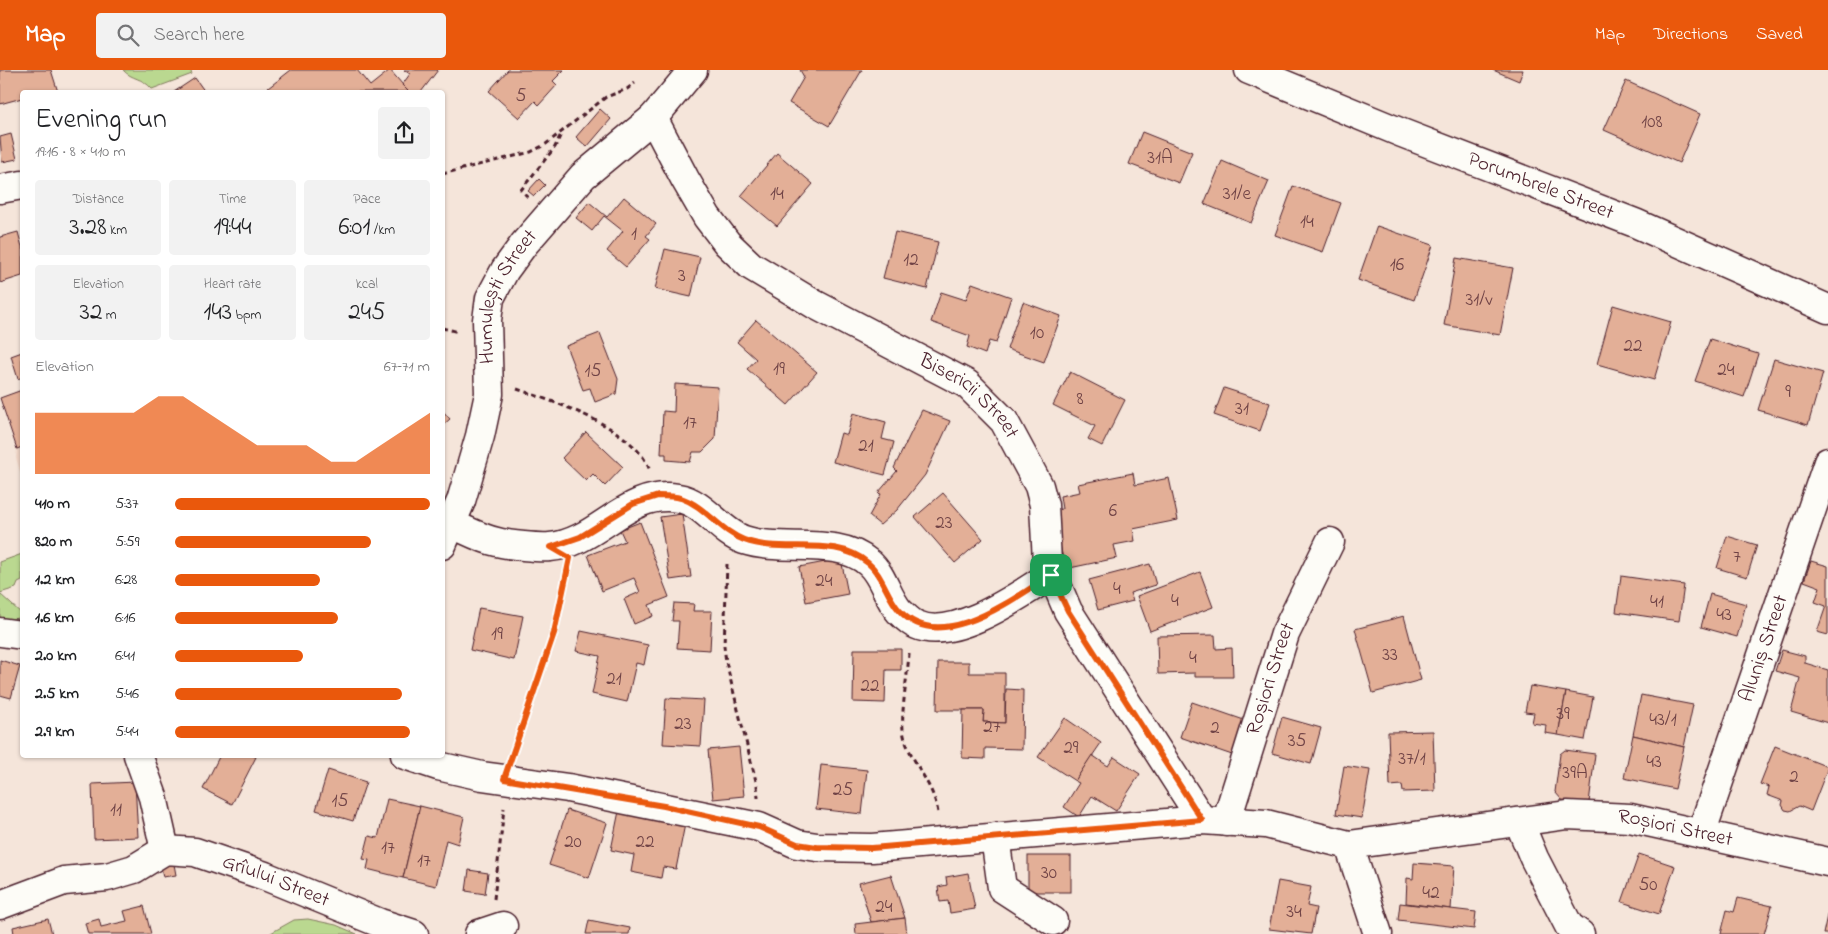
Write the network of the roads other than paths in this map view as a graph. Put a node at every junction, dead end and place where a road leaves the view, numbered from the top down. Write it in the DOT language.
graph roads {
  1 [pos="693,70"];
  2 [pos="1249,70"];
  3 [pos="653,118"];
  4 [pos="20,185"];
  5 [pos="0,190"];
  6 [pos="1828,309"];
  7 [pos="1828,462"];
  8 [pos="447,534"];
  9 [pos="1330,542"];
  10 [pos="1051,575"];
  11 [pos="0,632"];
  12 [pos="20,635"];
  13 [pos="139,758"];
  14 [pos="414,758"];
  15 [pos="1214,821"];
  16 [pos="1519,822"];
  17 [pos="1701,834"];
  18 [pos="995,837"];
  19 [pos="1349,845"];
  20 [pos="165,850"];
  21 [pos="1828,862"];
  22 [pos="0,905"];
  23 [pos="1053,921"];
  24 [pos="414,934"];
  25 [pos="1378,934"];
  26 [pos="1580,934"];
  1 -- 3 [label="street"];
  2 -- 6 [label="street, Porumbrele Street"];
  3 -- 8 [label="street, Humulești Street"];
  3 -- 10 [label="street, Bisericii Street"];
  4 -- 5 [label="street"];
  7 -- 17 [label="street, Aluniș Street"];
  8 -- 10 [label="street, Humulești Street"];
  9 -- 15 [label="street, Roșiori Street"];
  10 -- 15 [label="street, Bisericii Street"];
  11 -- 12 [label="street"];
  13 -- 20 [label="street"];
  14 -- 18 [label="street, Roșiori Street"];
  15 -- 18 [label="street, Roșiori Street"];
  15 -- 19 [label="street, Roșiori Street"];
  16 -- 17 [label="street, Roșiori Street"];
  16 -- 19 [label="street, Roșiori Street"];
  16 -- 26 [label="street"];
  17 -- 21 [label="street, Roșiori Street"];
  18 -- 23 [label="street"];
  19 -- 25 [label="street"];
  20 -- 22 [label="street"];
  20 -- 24 [label="street, Grîului Street"];
}
